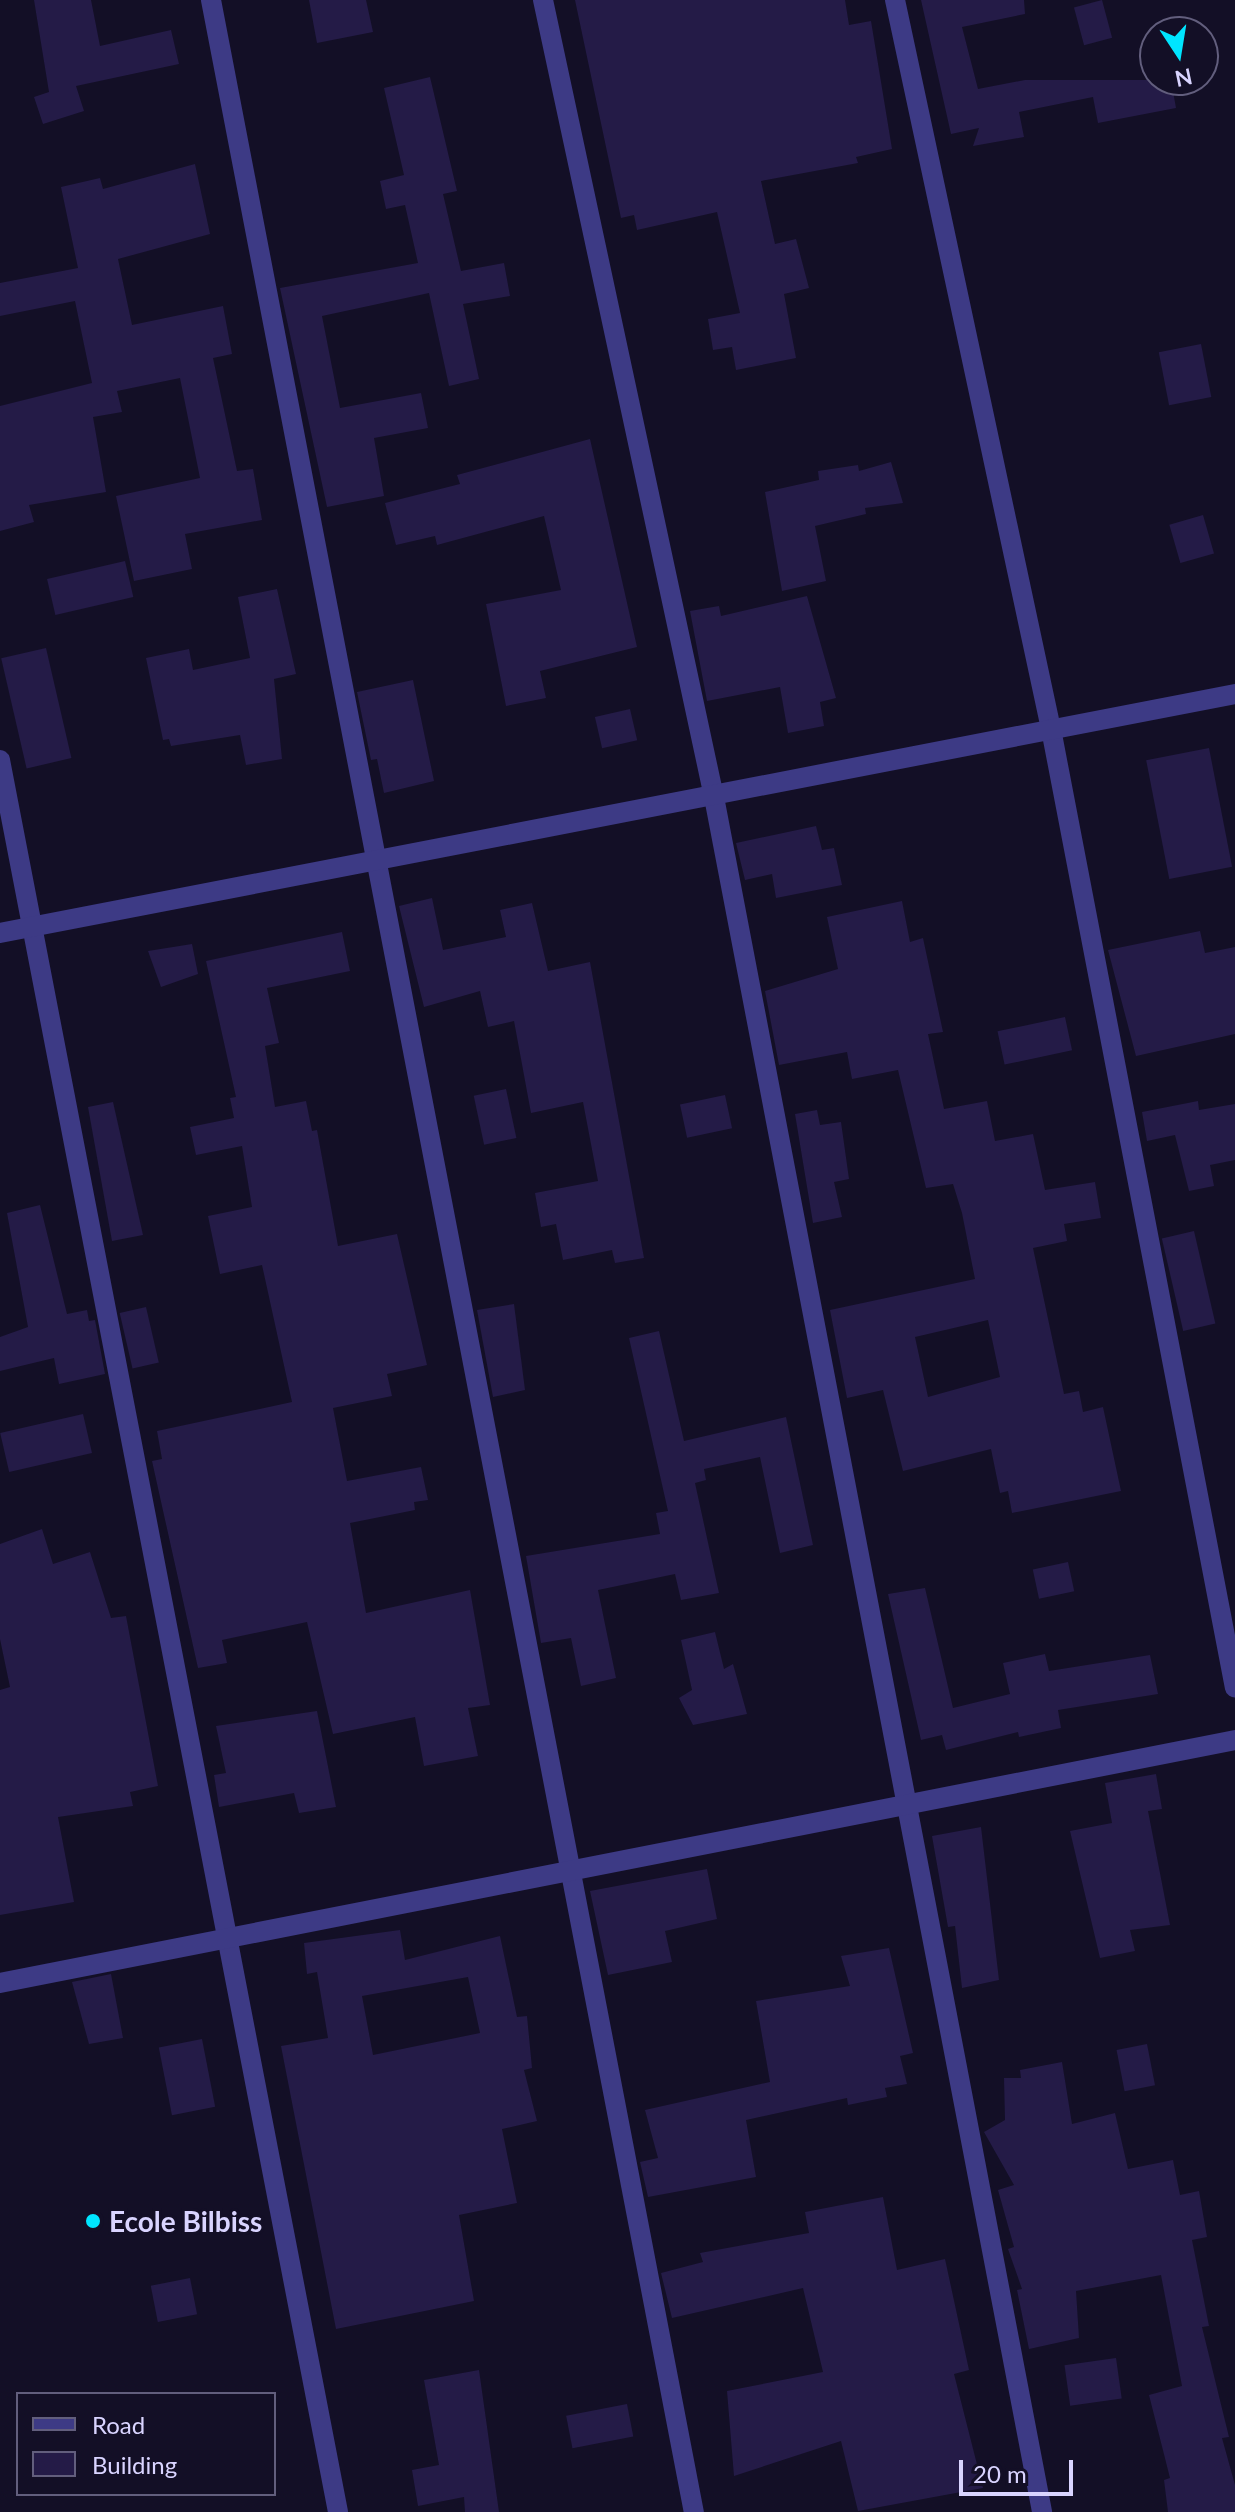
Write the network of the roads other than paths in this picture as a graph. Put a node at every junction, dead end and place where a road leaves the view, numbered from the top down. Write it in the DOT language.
graph roads {
  1 [pos="211,0"];
  2 [pos="543,0"];
  3 [pos="895,0"];
  4 [pos="1235,694"];
  5 [pos="1051,729"];
  6 [pos="0,760"];
  7 [pos="714,797"];
  8 [pos="378,858"];
  9 [pos="32,926"];
  10 [pos="0,933"];
  11 [pos="1235,1688"];
  12 [pos="1235,1740"];
  13 [pos="907,1805"];
  14 [pos="572,1871"];
  15 [pos="225,1939"];
  16 [pos="0,1983"];
  17 [pos="338,2512"];
  18 [pos="694,2512"];
  19 [pos="1042,2512"];
  1 -- 8 [label="street"];
  2 -- 7 [label="street"];
  3 -- 5 [label="street"];
  4 -- 5 [label="street"];
  5 -- 7 [label="street"];
  5 -- 11 [label="street"];
  6 -- 9 [label="street"];
  7 -- 8 [label="street"];
  7 -- 13 [label="street"];
  8 -- 9 [label="street"];
  8 -- 14 [label="street"];
  9 -- 10 [label="street"];
  9 -- 15 [label="street"];
  12 -- 13 [label="street"];
  13 -- 14 [label="street"];
  13 -- 19 [label="street"];
  14 -- 15 [label="street"];
  14 -- 18 [label="street"];
  15 -- 16 [label="street"];
  15 -- 17 [label="street"];
}
